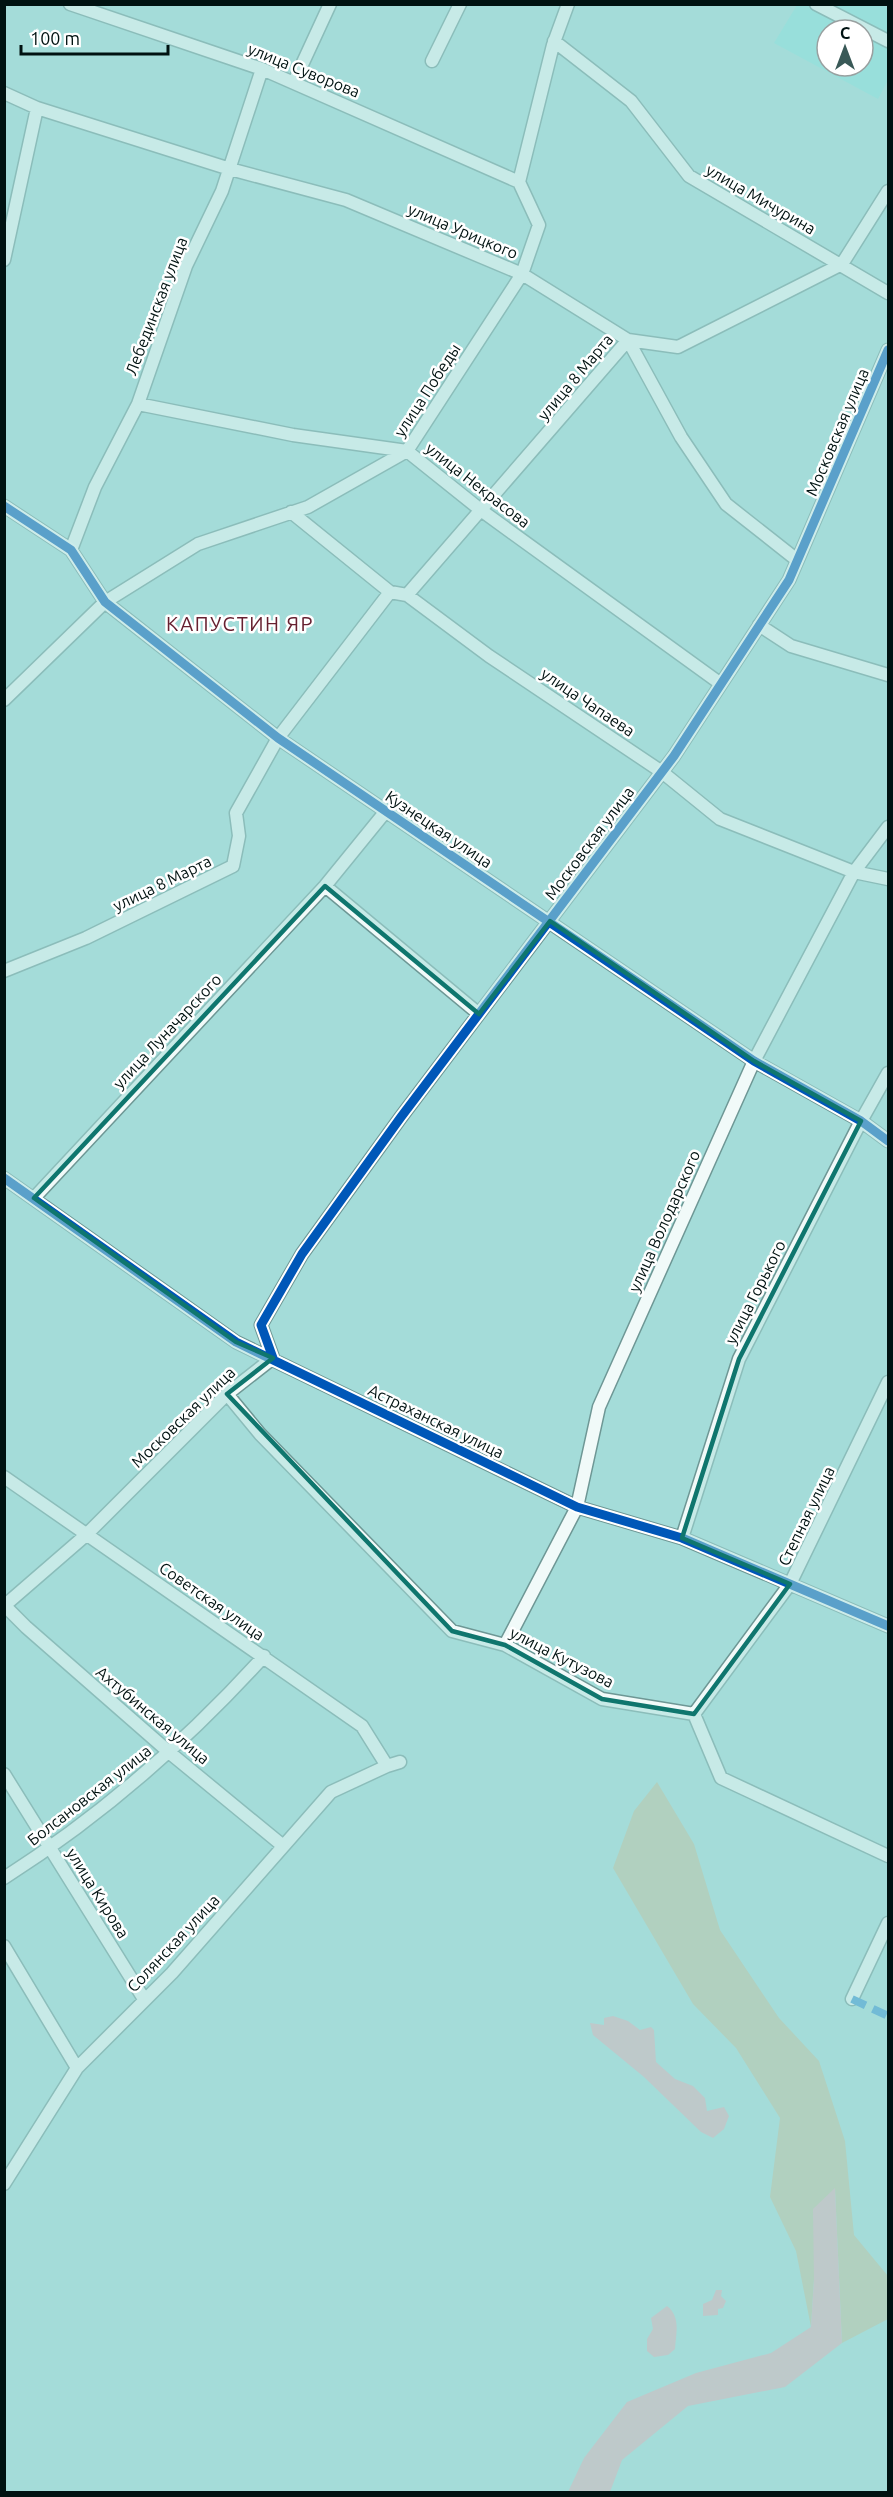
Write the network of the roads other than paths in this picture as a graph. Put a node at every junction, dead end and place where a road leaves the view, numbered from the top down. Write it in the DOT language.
graph roads {
  1 [pos="70,4"];
  2 [pos="330,4"];
  3 [pos="460,4"];
  4 [pos="568,4"];
  5 [pos="816,4"];
  6 [pos="554,41"];
  7 [pos="888,41"];
  8 [pos="432,61"];
  9 [pos="262,69"];
  10 [pos="294,82"];
  11 [pos="4,93"];
  12 [pos="37,108"];
  13 [pos="230,170"];
  14 [pos="519,182"];
  15 [pos="888,191"];
  16 [pos="4,260"];
  17 [pos="842,264"];
  18 [pos="522,274"];
  19 [pos="888,293"];
  20 [pos="628,340"];
  21 [pos="888,350"];
  22 [pos="138,404"];
  23 [pos="407,451"];
  24 [pos="4,506"];
  25 [pos="482,511"];
  26 [pos="291,513"];
  27 [pos="71,550"];
  28 [pos="797,560"];
  29 [pos="390,592"];
  30 [pos="407,595"];
  31 [pos="105,602"];
  32 [pos="759,625"];
  33 [pos="888,675"];
  34 [pos="721,684"];
  35 [pos="4,700"];
  36 [pos="278,738"];
  37 [pos="662,772"];
  38 [pos="386,811"];
  39 [pos="888,827"];
  40 [pos="854,872"];
  41 [pos="888,879"];
  42 [pos="325,886"];
  43 [pos="550,921"];
  44 [pos="4,971"];
  45 [pos="479,1014"];
  46 [pos="754,1061"];
  47 [pos="888,1073"];
  48 [pos="861,1121"];
  49 [pos="888,1140"];
  50 [pos="4,1178"];
  51 [pos="34,1198"];
  52 [pos="273,1358"];
  53 [pos="888,1382"];
  54 [pos="227,1394"];
  55 [pos="4,1476"];
  56 [pos="577,1507"];
  57 [pos="86,1534"];
  58 [pos="682,1539"];
  59 [pos="790,1584"];
  60 [pos="5,1606"];
  61 [pos="888,1626"];
  62 [pos="505,1645"];
  63 [pos="264,1656"];
  64 [pos="694,1714"];
  65 [pos="170,1753"];
  66 [pos="400,1762"];
  67 [pos="387,1766"];
  68 [pos="4,1774"];
  69 [pos="282,1845"];
  70 [pos="50,1848"];
  71 [pos="888,1856"];
  72 [pos="4,1878"];
  73 [pos="888,1923"];
  74 [pos="4,1946"];
  75 [pos="144,1999"];
  76 [pos="852,1999"];
  77 [pos="77,2068"];
  78 [pos="4,2184"];
  1 -- 9 [label="street, улица Суворова"];
  2 -- 10 [label="street"];
  3 -- 8 [label="street"];
  4 -- 6 [label="street"];
  5 -- 7 [label="street"];
  6 -- 14 [label="street"];
  6 -- 17 [label="street, улица Мичурина"];
  9 -- 10 [label="street, улица Суворова"];
  9 -- 13 [label="street, Лебединская улица"];
  10 -- 14 [label="street, улица Суворова"];
  11 -- 12 [label="street, улица Урицкого"];
  12 -- 13 [label="street, улица Урицкого"];
  12 -- 16 [label="street"];
  13 -- 18 [label="street, улица Урицкого"];
  13 -- 22 [label="street, Лебединская улица"];
  14 -- 18 [label="street, улица Победы"];
  15 -- 17 [label="street"];
  17 -- 19 [label="street, улица Мичурина"];
  17 -- 20 [label="street, улица 8 Марта"];
  18 -- 20 [label="street, улица Урицкого"];
  18 -- 23 [label="street, улица Победы"];
  20 -- 25 [label="street, улица 8 Марта"];
  20 -- 28 [label="street, улица Урицкого"];
  21 -- 28 [label="street, Московская улица"];
  22 -- 23 [label="street, улица Некрасова"];
  22 -- 27 [label="street, Лебединская улица"];
  23 -- 25 [label="street, улица Некрасова"];
  23 -- 26 [label="street, улица Победы"];
  24 -- 27 [label="street, Кузнецкая улица"];
  25 -- 30 [label="street, улица 8 Марта"];
  25 -- 34 [label="street, улица Некрасова"];
  26 -- 29 [label="street, улица Чапаева"];
  26 -- 31 [label="street, улица Победы"];
  27 -- 31 [label="street, Кузнецкая улица"];
  28 -- 32 [label="street, Московская улица"];
  29 -- 30 [label="street, улица Чапаева"];
  29 -- 36 [label="street, улица 8 Марта"];
  30 -- 37 [label="street, улица Чапаева"];
  31 -- 35 [label="street, улица Победы"];
  31 -- 36 [label="street, Кузнецкая улица"];
  32 -- 33 [label="street"];
  32 -- 34 [label="street, Московская улица"];
  34 -- 37 [label="street, Московская улица"];
  36 -- 38 [label="street, Кузнецкая улица"];
  36 -- 44 [label="street, улица 8 Марта"];
  37 -- 40 [label="street, улица Чапаева"];
  37 -- 43 [label="street, Московская улица"];
  38 -- 42 [label="street, улица Луначарского"];
  38 -- 43 [label="street, Кузнецкая улица"];
  39 -- 40 [label="street, улица Володарского"];
  40 -- 41 [label="street, улица Чапаева"];
  40 -- 46 [label="street, улица Володарского"];
  42 -- 45 [label="street"];
  42 -- 51 [label="street, улица Луначарского"];
  43 -- 45 [label="street, Московская улица"];
  43 -- 46 [label="street, Кузнецкая улица"];
  45 -- 52 [label="street, Московская улица"];
  46 -- 48 [label="street, Кузнецкая улица"];
  46 -- 56 [label="street, улица Володарского"];
  47 -- 48 [label="street, улица Горького"];
  48 -- 49 [label="street, Кузнецкая улица"];
  48 -- 58 [label="street, улица Горького"];
  50 -- 51 [label="street, Астраханская улица"];
  51 -- 52 [label="street, Астраханская улица"];
  52 -- 54 [label="street, Московская улица"];
  52 -- 56 [label="street, Астраханская улица"];
  53 -- 59 [label="street, Степная улица"];
  54 -- 57 [label="street, Московская улица"];
  54 -- 62 [label="street, улица Кутузова"];
  55 -- 57 [label="street, Советская улица"];
  56 -- 58 [label="street, Астраханская улица"];
  56 -- 62 [label="street, улица Володарского"];
  57 -- 60 [label="street, Московская улица"];
  57 -- 63 [label="street, Советская улица"];
  58 -- 59 [label="street, Астраханская улица"];
  59 -- 61 [label="street, Астраханская улица"];
  59 -- 64 [label="street, Степная улица"];
  60 -- 65 [label="street, Ахтубинская улица"];
  62 -- 64 [label="street, улица Кутузова"];
  63 -- 65 [label="street, Болсановская улица"];
  63 -- 67 [label="street, Советская улица"];
  64 -- 71 [label="street"];
  65 -- 69 [label="street, Ахтубинская улица"];
  65 -- 70 [label="street, Болсановская улица"];
  66 -- 67 [label="street, Солянская улица"];
  67 -- 69 [label="street, Солянская улица"];
  68 -- 70 [label="street, улица Кирова"];
  69 -- 75 [label="street, Солянская улица"];
  70 -- 72 [label="street, Болсановская улица"];
  70 -- 75 [label="street, улица Кирова"];
  73 -- 76 [label="street"];
  74 -- 77 [label="street"];
  75 -- 77 [label="street, Солянская улица"];
  77 -- 78 [label="street, Солянская улица"];
}
